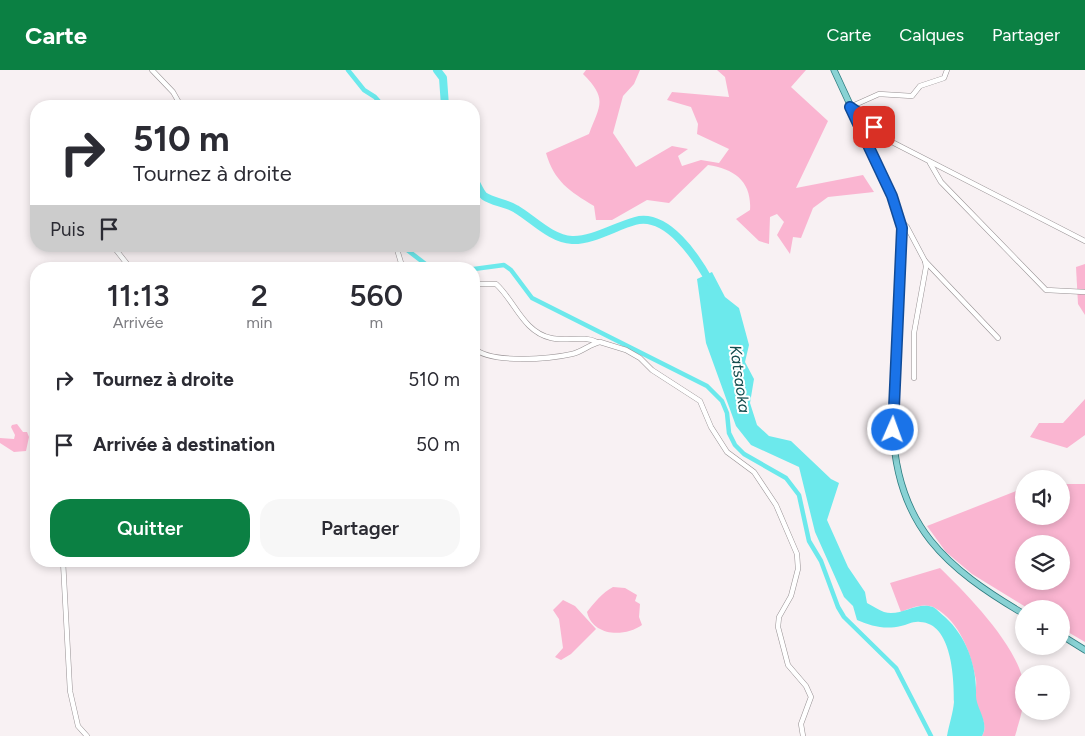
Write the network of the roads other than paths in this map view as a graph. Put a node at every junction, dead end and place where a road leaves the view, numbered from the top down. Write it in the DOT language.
graph roads {
  1 [pos="152,70"];
  2 [pos="834,70"];
  3 [pos="947,70"];
  4 [pos="178,100"];
  5 [pos="850,107"];
  6 [pos="930,162"];
  7 [pos="901,221"];
  8 [pos="1085,241"];
  9 [pos="118,252"];
  10 [pos="925,261"];
  11 [pos="126,262"];
  12 [pos="480,284"];
  13 [pos="1085,292"];
  14 [pos="998,338"];
  15 [pos="597,342"];
  16 [pos="480,354"];
  17 [pos="914,378"];
  18 [pos="63,567"];
  19 [pos="1015,609"];
  20 [pos="1070,641"];
  21 [pos="1085,650"];
  22 [pos="87,736"];
  23 [pos="803,736"];
  1 -- 4 [label="street"];
  2 -- 5 [label="main road"];
  3 -- 5 [label="street"];
  5 -- 6 [label="street"];
  5 -- 7 [label="main road"];
  6 -- 8 [label="street"];
  6 -- 13 [label="street"];
  7 -- 10 [label="street"];
  7 -- 19 [label="main road"];
  9 -- 11 [label="street"];
  10 -- 14 [label="street"];
  10 -- 17 [label="street"];
  12 -- 15 [label="street"];
  15 -- 16 [label="street"];
  15 -- 23 [label="street"];
  18 -- 22 [label="street"];
  20 -- 21 [label="main road"];
}
